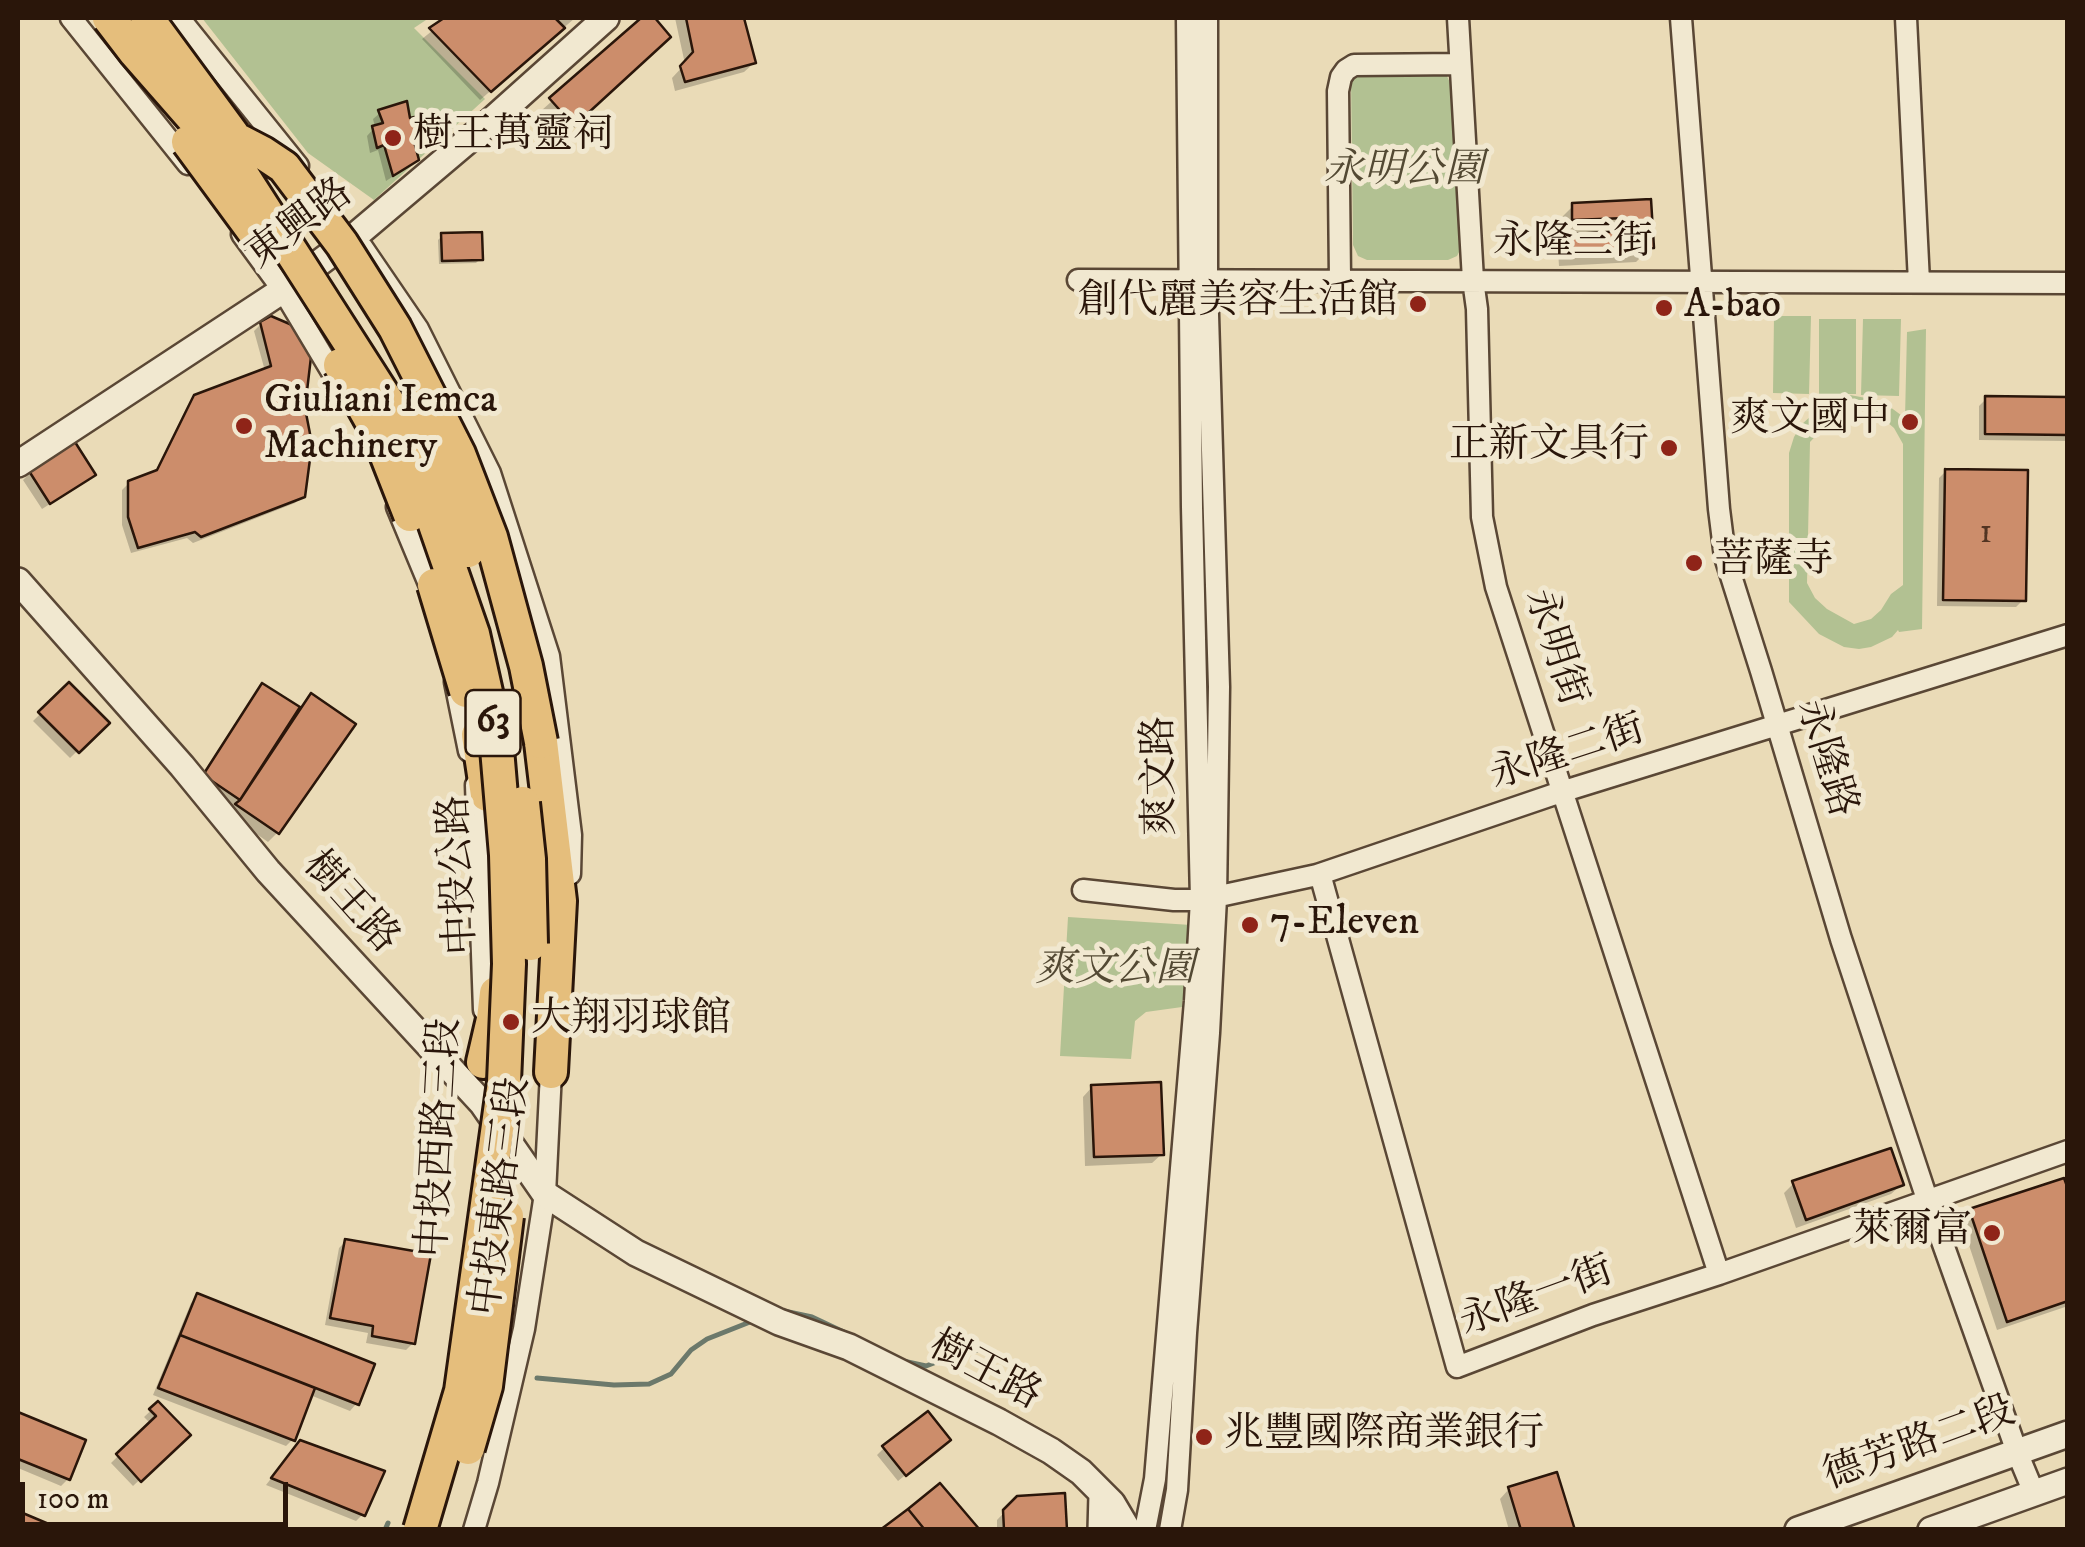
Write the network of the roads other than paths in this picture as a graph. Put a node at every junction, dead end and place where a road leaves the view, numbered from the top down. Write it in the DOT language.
graph roads {
  1 [pos="70,18"];
  2 [pos="109,18"];
  3 [pos="148,18"];
  4 [pos="179,18"];
  5 [pos="606,18"];
  6 [pos="1187,18"];
  7 [pos="1207,18"];
  8 [pos="1458,18"];
  9 [pos="1681,18"];
  10 [pos="1906,18"];
  11 [pos="134,52"];
  12 [pos="1460,64"];
  13 [pos="236,140"];
  14 [pos="355,236"];
  15 [pos="1340,279"];
  16 [pos="1078,280"];
  17 [pos="1473,280"];
  18 [pos="1198,281"];
  19 [pos="1701,281"];
  20 [pos="1920,282"];
  21 [pos="2068,283"];
  22 [pos="283,290"];
  23 [pos="18,464"];
  24 [pos="18,582"];
  25 [pos="2068,635"];
  26 [pos="1777,725"];
  27 [pos="1561,792"];
  28 [pos="1320,874"];
  29 [pos="1083,890"];
  30 [pos="1208,899"];
  31 [pos="483,1062"];
  32 [pos="550,1072"];
  33 [pos="482,1103"];
  34 [pos="2068,1151"];
  35 [pos="546,1194"];
  36 [pos="1927,1199"];
  37 [pos="1719,1274"];
  38 [pos="450,1372"];
  39 [pos="511,1388"];
  40 [pos="2068,1434"];
  41 [pos="2016,1452"];
  42 [pos="2068,1481"];
  43 [pos="2034,1493"];
  44 [pos="1102,1494"];
  45 [pos="409,1530"];
  46 [pos="420,1530"];
  47 [pos="444,1530"];
  48 [pos="474,1530"];
  49 [pos="1101,1530"];
  50 [pos="1128,1530"];
  51 [pos="1145,1530"];
  52 [pos="1170,1530"];
  53 [pos="1798,1530"];
  54 [pos="1931,1530"];
  1 -- 22 [label="street, 中投西路三段"];
  2 -- 11 [label="main road, 中投公路 / 63, bridge"];
  3 -- 13 [label="main road, 中投公路 / 63, bridge"];
  4 -- 14 [label="street, 中投東路三段"];
  5 -- 14 [label="street, 東興路"];
  6 -- 18 [label="street, 爽文路"];
  7 -- 18 [label="street, 爽文路"];
  8 -- 12 [label="street, 永明街"];
  9 -- 19 [label="street, 永隆路"];
  10 -- 20 [label="street"];
  11 -- 31 [label="main road, bridge"];
  11 -- 46 [label="main road, 中投公路 / 63, bridge"];
  12 -- 15 [label="street"];
  12 -- 17 [label="street, 永明街"];
  13 -- 32 [label="main road, bridge"];
  13 -- 47 [label="main road, 中投公路 / 63, bridge"];
  14 -- 22 [label="street, 東興路"];
  14 -- 32 [label="street, 中投東路三段"];
  15 -- 17 [label="street, 永隆三街"];
  15 -- 18 [label="street, 永隆三街"];
  16 -- 18 [label="street, 永隆三街"];
  17 -- 19 [label="street, 永隆三街"];
  17 -- 27 [label="street, 永明街"];
  18 -- 30 [label="street, 爽文路"];
  19 -- 20 [label="street, 永隆三街"];
  19 -- 26 [label="street, 永隆路"];
  20 -- 21 [label="street, 永隆三街"];
  22 -- 23 [label="street, 東興路"];
  22 -- 31 [label="street, 中投西路三段"];
  24 -- 33 [label="street, 樹王路"];
  25 -- 26 [label="street, 永隆二街"];
  26 -- 27 [label="street, 永隆二街"];
  26 -- 36 [label="street, 永隆路"];
  27 -- 28 [label="street, 永隆二街"];
  27 -- 37 [label="street, 永明街"];
  28 -- 30 [label="street, 永隆二街"];
  28 -- 37 [label="street, 永隆一街"];
  29 -- 30 [label="street, 永隆二街"];
  30 -- 51 [label="street, 爽文路"];
  30 -- 52 [label="street, 爽文路"];
  31 -- 33 [label="street, 中投西路三段"];
  32 -- 35 [label="street, 中投東路三段"];
  33 -- 35 [label="street, 樹王路"];
  33 -- 38 [label="street, 中投西路三段"];
  34 -- 36 [label="street, 永隆一街"];
  35 -- 39 [label="street, 中投東路三段"];
  35 -- 44 [label="street, 樹王路"];
  36 -- 37 [label="street, 永隆一街"];
  36 -- 41 [label="street, 永隆路"];
  38 -- 39 [label="street"];
  38 -- 45 [label="street, 中投西路三段"];
  39 -- 48 [label="street, 中投東路三段"];
  40 -- 41 [label="street, 德芳路二段"];
  41 -- 43 [label="street, 永隆路"];
  41 -- 53 [label="street, 德芳路二段"];
  42 -- 43 [label="street, 德芳路二段"];
  43 -- 54 [label="street, 德芳路二段"];
  44 -- 49 [label="street"];
  44 -- 50 [label="street, 樹王路"];
}
